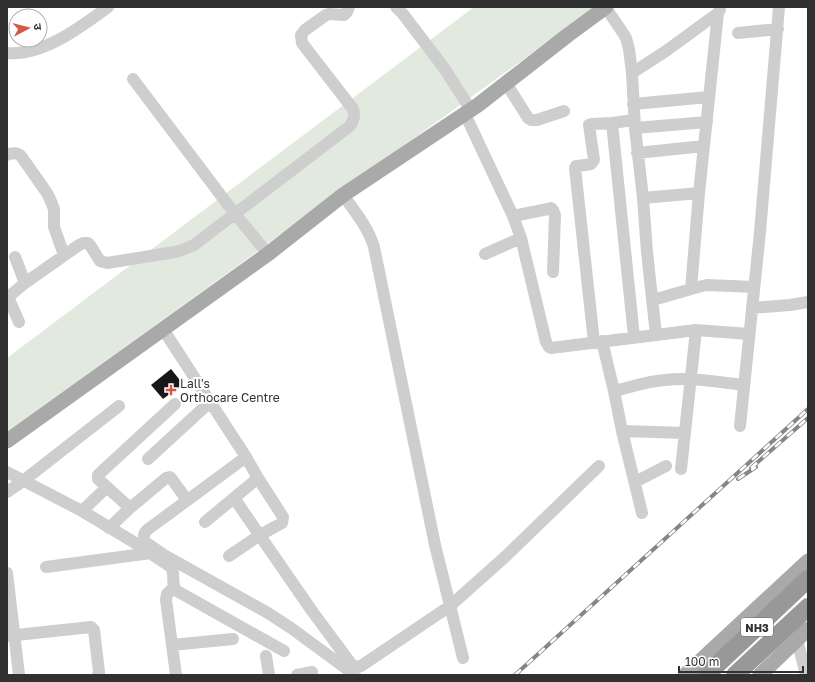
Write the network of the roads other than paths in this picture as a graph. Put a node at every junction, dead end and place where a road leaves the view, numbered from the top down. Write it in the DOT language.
graph roads {
  1 [pos="108,7"];
  2 [pos="349,7"];
  3 [pos="396,7"];
  4 [pos="606,7"];
  5 [pos="779,7"];
  6 [pos="720,10"];
  7 [pos="778,29"];
  8 [pos="738,33"];
  9 [pos="7,53"];
  10 [pos="632,73"];
  11 [pos="133,79"];
  12 [pos="506,83"];
  13 [pos="710,97"];
  14 [pos="633,104"];
  15 [pos="564,111"];
  16 [pos="468,112"];
  17 [pos="707,122"];
  18 [pos="612,123"];
  19 [pos="634,124"];
  20 [pos="704,146"];
  21 [pos="637,153"];
  22 [pos="7,155"];
  23 [pos="699,193"];
  24 [pos="343,195"];
  25 [pos="643,198"];
  26 [pos="235,214"];
  27 [pos="512,216"];
  28 [pos="521,238"];
  29 [pos="268,254"];
  30 [pos="485,254"];
  31 [pos="64,255"];
  32 [pos="15,257"];
  33 [pos="553,272"];
  34 [pos="25,283"];
  35 [pos="754,287"];
  36 [pos="691,289"];
  37 [pos="7,297"];
  38 [pos="652,300"];
  39 [pos="808,302"];
  40 [pos="752,308"];
  41 [pos="19,322"];
  42 [pos="163,329"];
  43 [pos="696,330"];
  44 [pos="750,334"];
  45 [pos="656,335"];
  46 [pos="634,337"];
  47 [pos="598,342"];
  48 [pos="691,380"];
  49 [pos="744,385"];
  50 [pos="614,391"];
  51 [pos="210,402"];
  52 [pos="175,404"];
  53 [pos="119,406"];
  54 [pos="740,426"];
  55 [pos="622,431"];
  56 [pos="685,433"];
  57 [pos="7,441"];
  58 [pos="246,458"];
  59 [pos="148,460"];
  60 [pos="599,466"];
  61 [pos="666,466"];
  62 [pos="681,469"];
  63 [pos="7,472"];
  64 [pos="258,478"];
  65 [pos="23,481"];
  66 [pos="635,482"];
  67 [pos="106,487"];
  68 [pos="7,492"];
  69 [pos="234,498"];
  70 [pos="187,500"];
  71 [pos="130,508"];
  72 [pos="82,511"];
  73 [pos="642,513"];
  74 [pos="205,522"];
  75 [pos="109,528"];
  76 [pos="260,535"];
  77 [pos="151,553"];
  78 [pos="229,556"];
  79 [pos="808,561"];
  80 [pos="46,566"];
  81 [pos="7,573"];
  82 [pos="808,579"];
  83 [pos="174,587"];
  84 [pos="450,606"];
  85 [pos="808,607"];
  86 [pos="803,634"];
  87 [pos="11,636"];
  88 [pos="233,639"];
  89 [pos="172,645"];
  90 [pos="284,651"];
  91 [pos="266,656"];
  92 [pos="463,658"];
  93 [pos="312,672"];
  94 [pos="19,675"];
  95 [pos="98,675"];
  96 [pos="176,675"];
  97 [pos="269,675"];
  98 [pos="297,675"];
  99 [pos="355,675"];
  100 [pos="685,675"];
  101 [pos="706,675"];
  102 [pos="735,675"];
  103 [pos="760,675"];
  104 [pos="806,675"];
  1 -- 9 [label="street"];
  2 -- 26 [label="street"];
  3 -- 16 [label="street"];
  4 -- 10 [label="street"];
  4 -- 12 [label="main road"];
  5 -- 7 [label="street"];
  6 -- 10 [label="street"];
  6 -- 13 [label="street"];
  7 -- 8 [label="street"];
  7 -- 35 [label="street"];
  10 -- 14 [label="street"];
  11 -- 26 [label="street"];
  12 -- 15 [label="street"];
  12 -- 16 [label="main road"];
  13 -- 14 [label="street"];
  13 -- 17 [label="street"];
  14 -- 19 [label="street"];
  16 -- 24 [label="main road"];
  16 -- 27 [label="street"];
  17 -- 19 [label="street"];
  17 -- 20 [label="street"];
  18 -- 19 [label="street"];
  18 -- 46 [label="street"];
  18 -- 47 [label="street"];
  19 -- 21 [label="street"];
  20 -- 21 [label="street"];
  20 -- 23 [label="street"];
  21 -- 25 [label="street"];
  22 -- 31 [label="street"];
  23 -- 25 [label="street"];
  23 -- 36 [label="street"];
  24 -- 29 [label="main road"];
  24 -- 84 [label="street"];
  25 -- 38 [label="street"];
  26 -- 29 [label="street"];
  26 -- 31 [label="street"];
  27 -- 28 [label="street"];
  27 -- 33 [label="street"];
  28 -- 30 [label="street"];
  28 -- 47 [label="street"];
  29 -- 42 [label="main road"];
  31 -- 34 [label="street"];
  32 -- 34 [label="street"];
  34 -- 37 [label="street"];
  35 -- 36 [label="street"];
  35 -- 40 [label="street"];
  36 -- 38 [label="street"];
  37 -- 41 [label="street"];
  38 -- 45 [label="street"];
  39 -- 40 [label="street"];
  40 -- 44 [label="street"];
  42 -- 51 [label="street"];
  42 -- 57 [label="main road"];
  43 -- 44 [label="street"];
  43 -- 45 [label="street"];
  43 -- 48 [label="street"];
  44 -- 49 [label="street"];
  45 -- 46 [label="street"];
  46 -- 47 [label="street"];
  47 -- 50 [label="street"];
  48 -- 49 [label="street"];
  48 -- 50 [label="street"];
  48 -- 56 [label="street"];
  49 -- 54 [label="street"];
  50 -- 55 [label="street"];
  51 -- 58 [label="street"];
  51 -- 59 [label="street"];
  52 -- 67 [label="street"];
  53 -- 65 [label="street"];
  55 -- 56 [label="street"];
  55 -- 66 [label="street"];
  56 -- 62 [label="street"];
  58 -- 64 [label="street"];
  58 -- 70 [label="street"];
  60 -- 84 [label="street"];
  61 -- 66 [label="street"];
  63 -- 65 [label="street"];
  64 -- 69 [label="street"];
  64 -- 76 [label="street"];
  65 -- 68 [label="street"];
  65 -- 72 [label="street"];
  66 -- 73 [label="street"];
  67 -- 71 [label="street"];
  67 -- 72 [label="street"];
  69 -- 74 [label="street"];
  69 -- 76 [label="street"];
  70 -- 71 [label="street"];
  70 -- 99 [label="street"];
  71 -- 75 [label="street"];
  72 -- 75 [label="street"];
  75 -- 77 [label="street"];
  76 -- 78 [label="street"];
  76 -- 84 [label="street"];
  77 -- 80 [label="street"];
  77 -- 83 [label="street"];
  79 -- 100 [label="main road"];
  81 -- 87 [label="street"];
  82 -- 101 [label="highway, NH3"];
  83 -- 89 [label="street"];
  83 -- 90 [label="street"];
  84 -- 92 [label="street"];
  85 -- 102 [label="highway, NH3"];
  86 -- 103 [label="main road"];
  86 -- 104 [label="street"];
  87 -- 94 [label="street"];
  87 -- 95 [label="street"];
  88 -- 89 [label="street"];
  89 -- 96 [label="street"];
  91 -- 97 [label="street"];
  93 -- 98 [label="street"];
}
